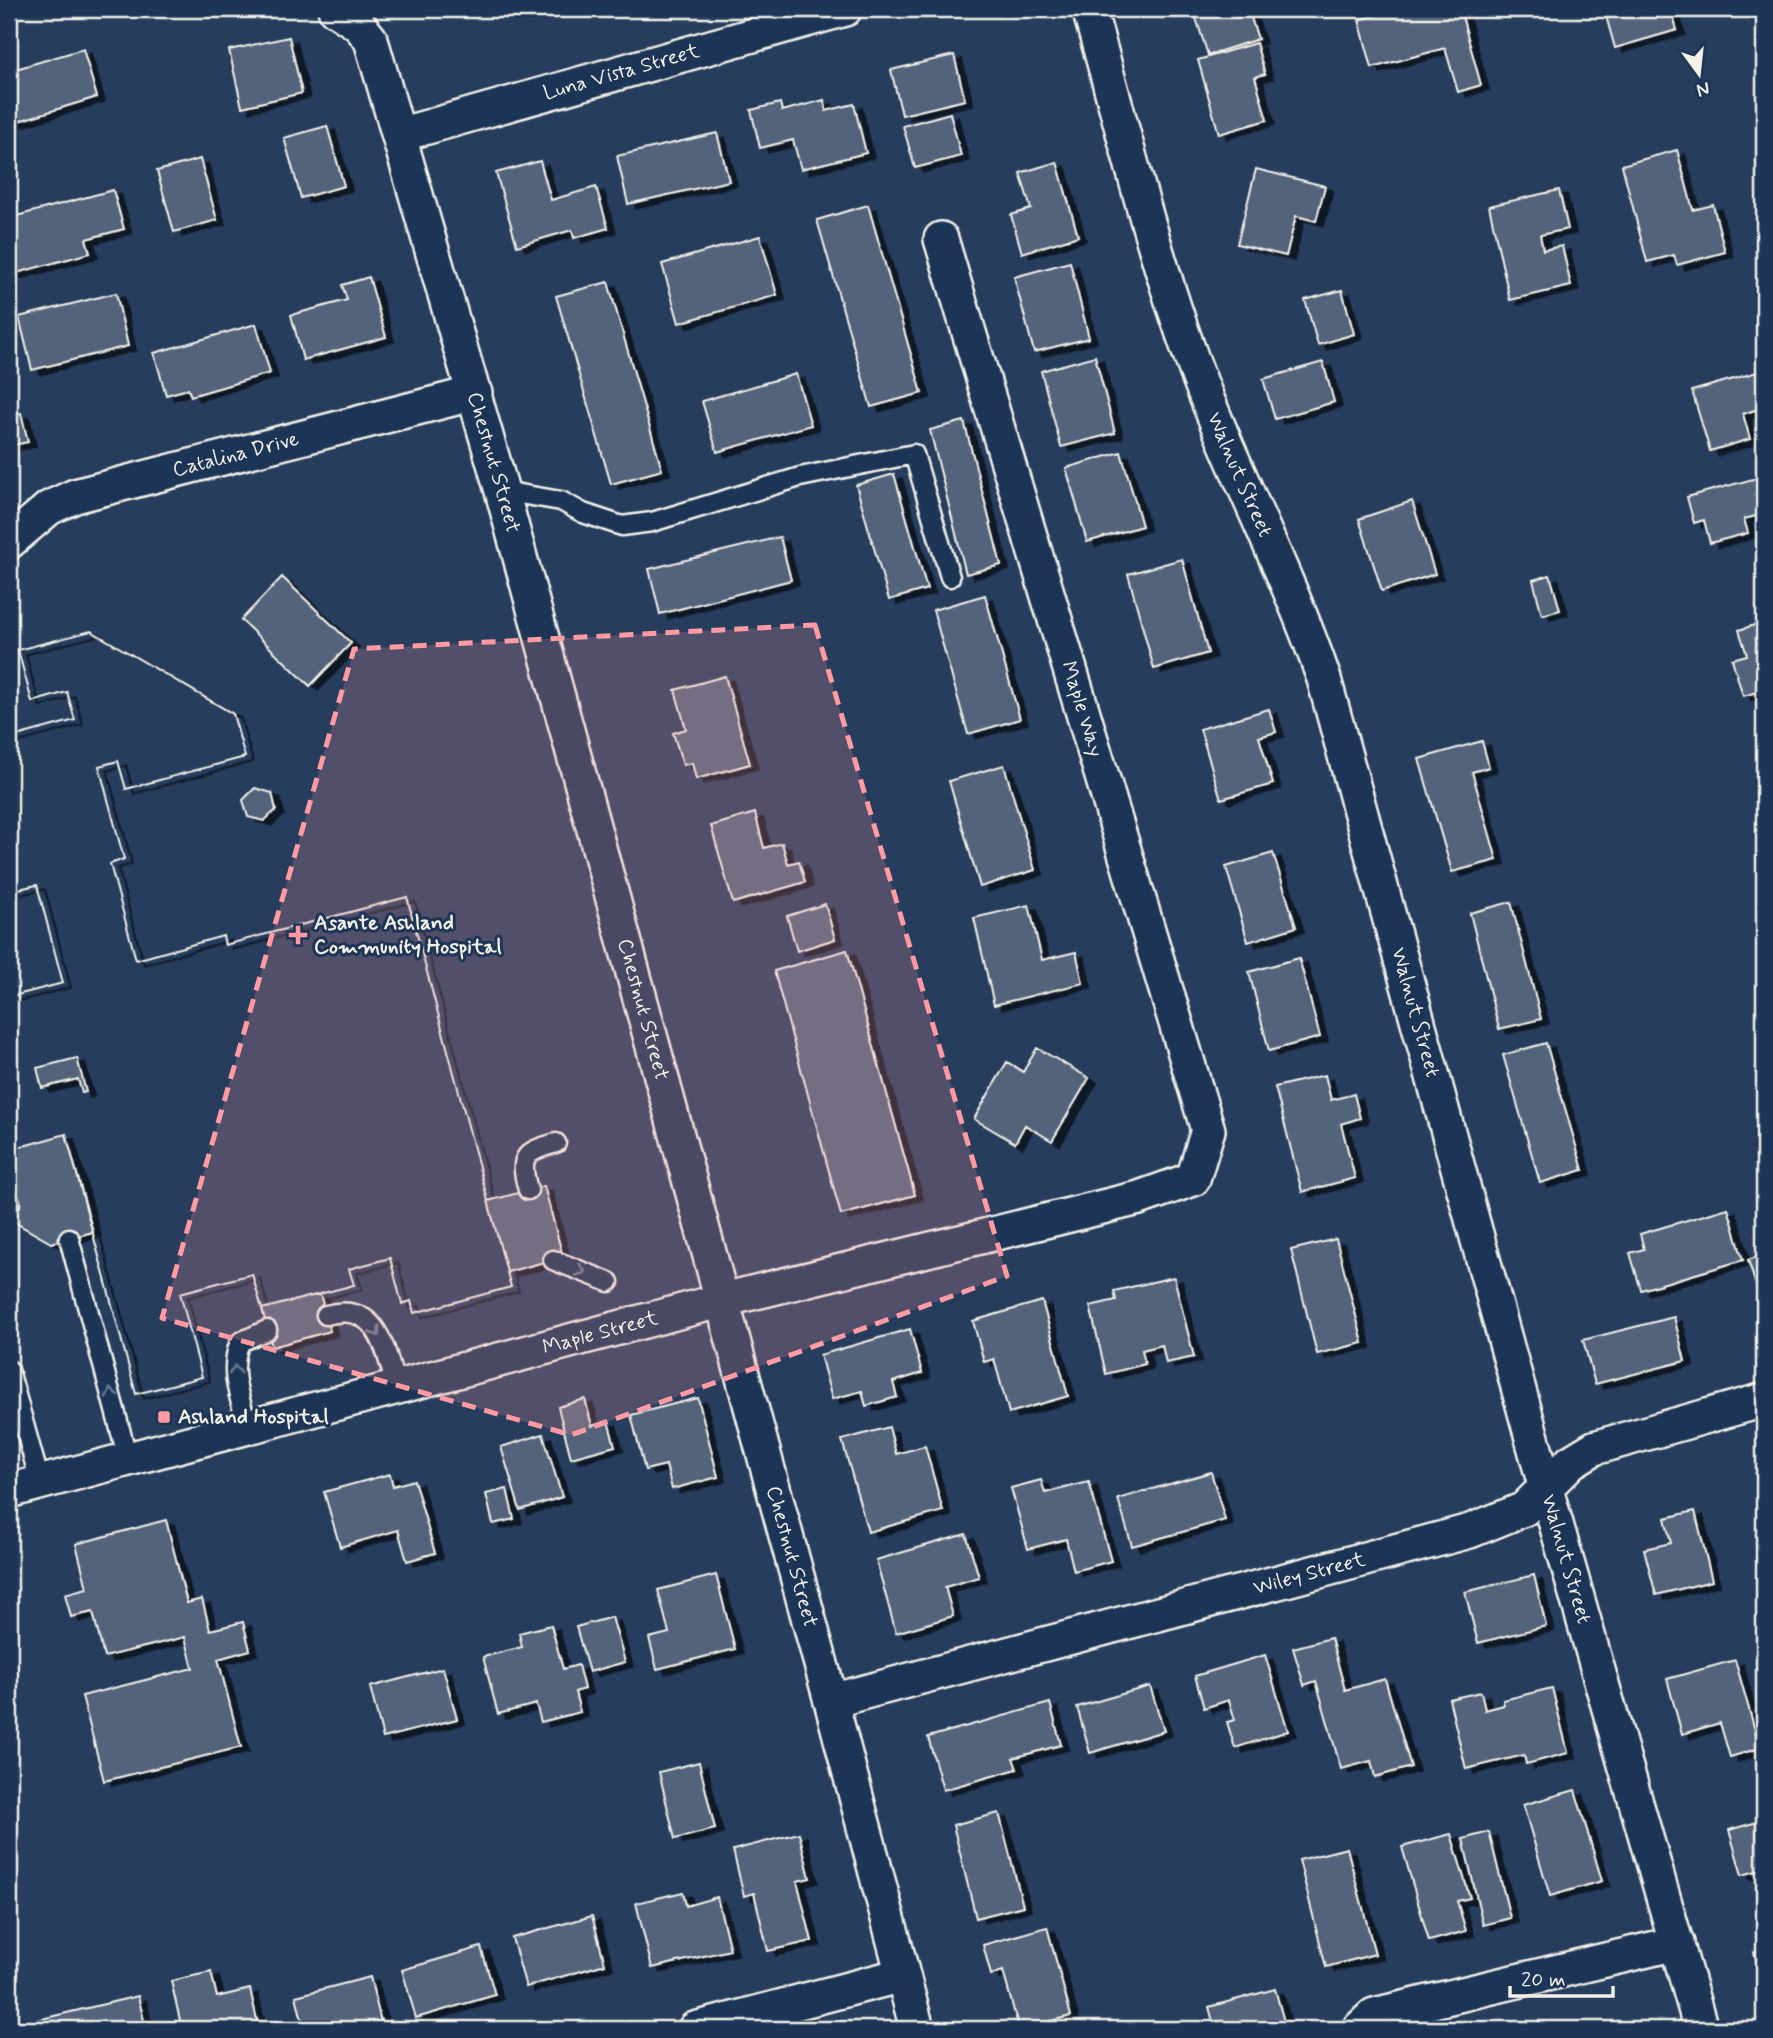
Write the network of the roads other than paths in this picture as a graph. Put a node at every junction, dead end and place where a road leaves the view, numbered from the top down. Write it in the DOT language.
graph roads {
  1 [pos="335,9"];
  2 [pos="845,9"];
  3 [pos="1089,9"];
  4 [pos="399,135"];
  5 [pos="941,239"];
  6 [pos="475,393"];
  7 [pos="502,491"];
  8 [pos="9,542"];
  9 [pos="950,577"];
  10 [pos="556,1143"];
  11 [pos="1193,1179"];
  12 [pos="528,1190"];
  13 [pos="69,1238"];
  14 [pos="553,1260"];
  15 [pos="609,1282"];
  16 [pos="723,1300"];
  17 [pos="326,1315"];
  18 [pos="267,1330"];
  19 [pos="9,1370"];
  20 [pos="396,1387"];
  21 [pos="1764,1400"];
  22 [pos="248,1427"];
  23 [pos="128,1458"];
  24 [pos="24,1486"];
  25 [pos="1546,1489"];
  26 [pos="831,1701"];
  27 [pos="1677,1943"];
  28 [pos="902,1975"];
  29 [pos="695,2029"];
  30 [pos="916,2029"];
  31 [pos="1359,2029"];
  32 [pos="1701,2029"];
  1 -- 4 [label="street, Chestnut Street"];
  2 -- 4 [label="street, Luna Vista Street"];
  3 -- 25 [label="street, Walnut Street"];
  4 -- 6 [label="street, Chestnut Street"];
  5 -- 11 [label="street, Maple Way"];
  6 -- 7 [label="street, Chestnut Street"];
  6 -- 8 [label="street, Catalina Drive"];
  7 -- 9 [label="lane"];
  7 -- 16 [label="street, Chestnut Street"];
  10 -- 12 [label="lane"];
  11 -- 16 [label="street, Maple Street"];
  23 -- 13 [label="lane, one-way"];
  14 -- 15 [label="lane, one-way"];
  16 -- 20 [label="street, Maple Street"];
  16 -- 26 [label="street, Chestnut Street"];
  17 -- 20 [label="lane, one-way"];
  22 -- 18 [label="lane, one-way"];
  19 -- 24 [label="lane"];
  20 -- 22 [label="street, Maple Street"];
  21 -- 25 [label="street, Wiley Street"];
  22 -- 23 [label="street, Maple Street"];
  23 -- 24 [label="street, Maple Street"];
  25 -- 26 [label="street, Wiley Street"];
  25 -- 27 [label="street, Walnut Street"];
  26 -- 28 [label="street, Chestnut Street"];
  27 -- 31 [label="street"];
  27 -- 32 [label="street, Walnut Street"];
  28 -- 29 [label="street"];
  28 -- 30 [label="street, Chestnut Street"];
}
